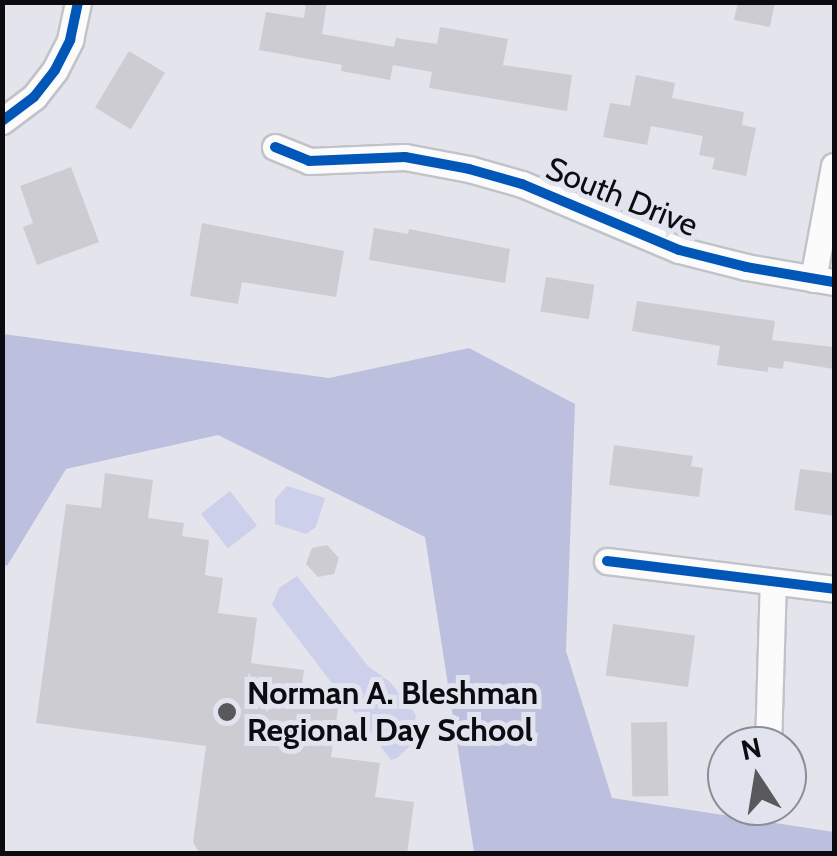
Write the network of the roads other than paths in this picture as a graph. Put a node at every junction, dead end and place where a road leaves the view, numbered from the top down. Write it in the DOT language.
graph roads {
  1 [pos="78,2"];
  2 [pos="2,121"];
  3 [pos="275,147"];
  4 [pos="834,166"];
  5 [pos="824,280"];
  6 [pos="607,561"];
  7 [pos="772,582"];
  8 [pos="834,589"];
  9 [pos="768,726"];
  1 -- 2 [label="street"];
  3 -- 5 [label="street, South Drive"];
  4 -- 5 [label="street"];
  6 -- 7 [label="street"];
  7 -- 8 [label="street"];
  7 -- 9 [label="street"];
}
